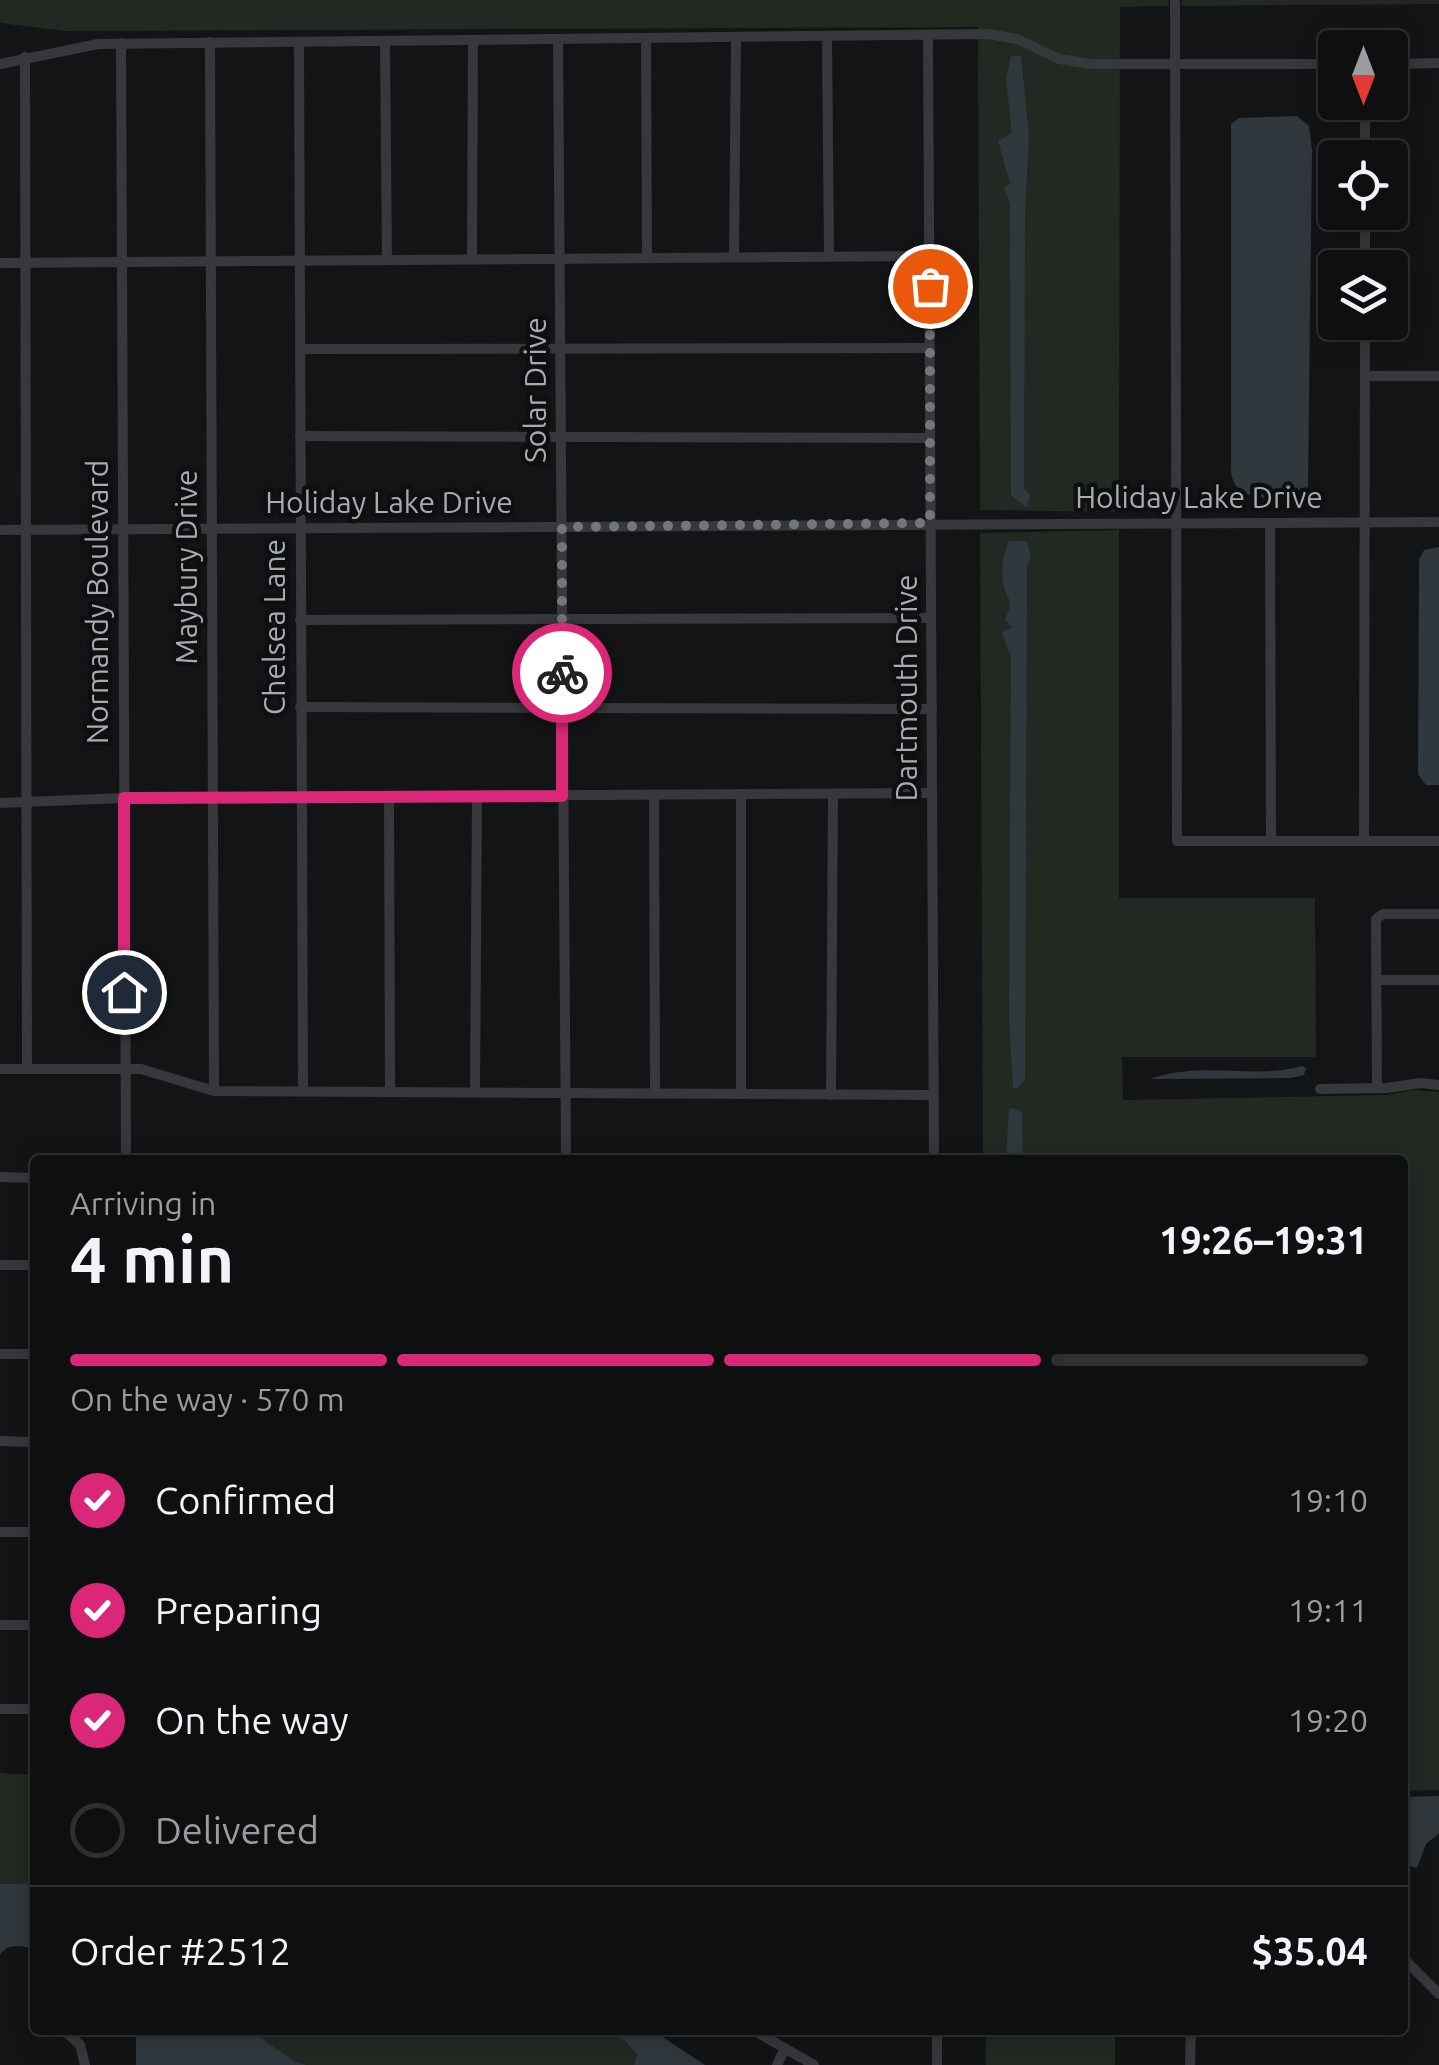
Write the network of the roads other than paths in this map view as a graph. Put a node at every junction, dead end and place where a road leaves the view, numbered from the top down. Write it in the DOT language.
graph roads {
  1 [pos="1175,0"];
  2 [pos="928,35"];
  3 [pos="827,36"];
  4 [pos="736,37"];
  5 [pos="646,38"];
  6 [pos="558,39"];
  7 [pos="473,40"];
  8 [pos="385,41"];
  9 [pos="210,42"];
  10 [pos="299,42"];
  11 [pos="121,44"];
  12 [pos="25,57"];
  13 [pos="1439,63"];
  14 [pos="0,64"];
  15 [pos="1318,64"];
  16 [pos="1408,64"];
  17 [pos="1174,66"];
  18 [pos="830,256"];
  19 [pos="930,256"];
  20 [pos="734,257"];
  21 [pos="560,258"];
  22 [pos="647,258"];
  23 [pos="472,259"];
  24 [pos="300,260"];
  25 [pos="387,260"];
  26 [pos="210,261"];
  27 [pos="122,262"];
  28 [pos="0,263"];
  29 [pos="26,263"];
  30 [pos="1365,340"];
  31 [pos="560,348"];
  32 [pos="930,348"];
  33 [pos="300,350"];
  34 [pos="1365,376"];
  35 [pos="1439,376"];
  36 [pos="561,434"];
  37 [pos="300,436"];
  38 [pos="930,438"];
  39 [pos="1439,522"];
  40 [pos="930,523"];
  41 [pos="1174,523"];
  42 [pos="1270,523"];
  43 [pos="1365,523"];
  44 [pos="562,527"];
  45 [pos="300,528"];
  46 [pos="212,529"];
  47 [pos="0,530"];
  48 [pos="26,530"];
  49 [pos="123,530"];
  50 [pos="931,618"];
  51 [pos="300,620"];
  52 [pos="562,620"];
  53 [pos="300,707"];
  54 [pos="562,707"];
  55 [pos="932,709"];
  56 [pos="932,793"];
  57 [pos="741,794"];
  58 [pos="833,794"];
  59 [pos="654,795"];
  60 [pos="389,796"];
  61 [pos="476,796"];
  62 [pos="562,796"];
  63 [pos="300,797"];
  64 [pos="124,798"];
  65 [pos="212,798"];
  66 [pos="0,803"];
  67 [pos="26,803"];
  68 [pos="1364,840"];
  69 [pos="1271,841"];
  70 [pos="1439,841"];
  71 [pos="1439,914"];
  72 [pos="1376,980"];
  73 [pos="1439,980"];
  74 [pos="0,1069"];
  75 [pos="27,1069"];
  76 [pos="124,1070"];
  77 [pos="1439,1085"];
  78 [pos="1376,1088"];
  79 [pos="1320,1089"];
  80 [pos="214,1091"];
  81 [pos="303,1092"];
  82 [pos="390,1092"];
  83 [pos="475,1092"];
  84 [pos="564,1093"];
  85 [pos="654,1094"];
  86 [pos="741,1094"];
  87 [pos="831,1094"];
  88 [pos="934,1095"];
  89 [pos="126,1155"];
  90 [pos="566,1155"];
  91 [pos="934,1155"];
  92 [pos="0,1177"];
  93 [pos="30,1178"];
  94 [pos="0,1265"];
  95 [pos="30,1265"];
  96 [pos="0,1354"];
  97 [pos="30,1354"];
  98 [pos="0,1442"];
  99 [pos="30,1442"];
  100 [pos="0,1532"];
  101 [pos="30,1532"];
  102 [pos="0,1624"];
  103 [pos="30,1625"];
  104 [pos="0,1709"];
  105 [pos="30,1709"];
  106 [pos="1408,1963"];
  107 [pos="1439,1994"];
  108 [pos="69,2035"];
  109 [pos="763,2035"];
  110 [pos="937,2035"];
  111 [pos="1190,2035"];
  112 [pos="785,2048"];
  113 [pos="86,2065"];
  114 [pos="776,2065"];
  115 [pos="814,2065"];
  116 [pos="937,2065"];
  117 [pos="1190,2065"];
  1 -- 17 [label="street"];
  2 -- 3 [label="street"];
  2 -- 17 [label="street"];
  2 -- 19 [label="street, Dartmouth Drive"];
  3 -- 4 [label="street"];
  3 -- 18 [label="street"];
  4 -- 5 [label="street"];
  4 -- 20 [label="street"];
  5 -- 6 [label="street"];
  5 -- 22 [label="street"];
  6 -- 7 [label="street"];
  6 -- 21 [label="street, Solar Drive"];
  7 -- 8 [label="street"];
  7 -- 23 [label="street"];
  8 -- 10 [label="street"];
  8 -- 25 [label="street"];
  9 -- 10 [label="street"];
  9 -- 11 [label="street"];
  9 -- 26 [label="street, Maybury Drive"];
  10 -- 24 [label="street, Chelsea Lane"];
  11 -- 12 [label="street"];
  11 -- 27 [label="street, Normandy Boulevard"];
  12 -- 14 [label="street"];
  12 -- 29 [label="street"];
  13 -- 16 [label="street"];
  15 -- 17 [label="street"];
  17 -- 41 [label="street"];
  18 -- 19 [label="street"];
  18 -- 20 [label="street"];
  19 -- 32 [label="street, Dartmouth Drive"];
  20 -- 22 [label="street"];
  21 -- 22 [label="street"];
  21 -- 23 [label="street"];
  21 -- 31 [label="street, Solar Drive"];
  23 -- 25 [label="street"];
  24 -- 25 [label="street"];
  24 -- 26 [label="street"];
  24 -- 33 [label="street, Chelsea Lane"];
  26 -- 27 [label="street"];
  26 -- 46 [label="street, Maybury Drive"];
  27 -- 29 [label="street"];
  27 -- 49 [label="street, Normandy Boulevard"];
  28 -- 29 [label="street"];
  29 -- 48 [label="street"];
  30 -- 34 [label="street"];
  31 -- 32 [label="street"];
  31 -- 33 [label="street"];
  31 -- 36 [label="street, Solar Drive"];
  32 -- 38 [label="street, Dartmouth Drive"];
  33 -- 37 [label="street, Chelsea Lane"];
  34 -- 35 [label="street"];
  34 -- 43 [label="street"];
  36 -- 37 [label="street"];
  36 -- 38 [label="street"];
  36 -- 44 [label="street, Solar Drive"];
  37 -- 45 [label="street, Chelsea Lane"];
  38 -- 40 [label="street, Dartmouth Drive"];
  39 -- 43 [label="street, Holiday Lake Drive"];
  40 -- 41 [label="street, Holiday Lake Drive"];
  40 -- 44 [label="street, Holiday Lake Drive"];
  40 -- 50 [label="street, Dartmouth Drive"];
  41 -- 42 [label="street, Holiday Lake Drive"];
  41 -- 69 [label="street"];
  42 -- 43 [label="street, Holiday Lake Drive"];
  42 -- 69 [label="street"];
  43 -- 68 [label="street"];
  44 -- 45 [label="street, Holiday Lake Drive"];
  44 -- 52 [label="street, Solar Drive"];
  45 -- 46 [label="street, Holiday Lake Drive"];
  45 -- 51 [label="street, Chelsea Lane"];
  46 -- 49 [label="street, Holiday Lake Drive"];
  46 -- 65 [label="street, Maybury Drive"];
  47 -- 48 [label="street, Holiday Lake Drive"];
  48 -- 49 [label="street, Holiday Lake Drive"];
  48 -- 67 [label="street"];
  49 -- 64 [label="street, Normandy Boulevard"];
  50 -- 52 [label="street"];
  50 -- 55 [label="street, Dartmouth Drive"];
  51 -- 52 [label="street"];
  51 -- 53 [label="street, Chelsea Lane"];
  52 -- 54 [label="street, Solar Drive"];
  53 -- 54 [label="street"];
  53 -- 63 [label="street, Chelsea Lane"];
  54 -- 55 [label="street"];
  54 -- 62 [label="street, Solar Drive"];
  55 -- 56 [label="street, Dartmouth Drive"];
  56 -- 58 [label="street"];
  56 -- 88 [label="street, Dartmouth Drive"];
  57 -- 58 [label="street"];
  57 -- 59 [label="street"];
  57 -- 86 [label="street"];
  58 -- 87 [label="street"];
  59 -- 62 [label="street"];
  59 -- 85 [label="street"];
  60 -- 61 [label="street"];
  60 -- 63 [label="street"];
  60 -- 82 [label="street"];
  61 -- 62 [label="street"];
  61 -- 83 [label="street"];
  62 -- 84 [label="street, Solar Drive"];
  63 -- 65 [label="street"];
  63 -- 81 [label="street, Chelsea Lane"];
  64 -- 65 [label="street"];
  64 -- 67 [label="street"];
  64 -- 76 [label="street, Normandy Boulevard"];
  65 -- 80 [label="street, Maybury Drive"];
  66 -- 67 [label="street"];
  67 -- 75 [label="street"];
  68 -- 69 [label="street"];
  68 -- 70 [label="street"];
  71 -- 72 [label="street"];
  72 -- 73 [label="street"];
  72 -- 78 [label="street"];
  74 -- 75 [label="street"];
  75 -- 76 [label="street"];
  76 -- 80 [label="street"];
  76 -- 89 [label="street, Normandy Boulevard"];
  77 -- 78 [label="street"];
  78 -- 79 [label="street"];
  80 -- 81 [label="street"];
  81 -- 82 [label="street"];
  82 -- 83 [label="street"];
  83 -- 84 [label="street"];
  84 -- 85 [label="street"];
  84 -- 90 [label="street, Solar Drive"];
  85 -- 86 [label="street"];
  86 -- 87 [label="street"];
  87 -- 88 [label="street"];
  88 -- 91 [label="street, Dartmouth Drive"];
  92 -- 93 [label="street"];
  94 -- 95 [label="street"];
  96 -- 97 [label="street"];
  98 -- 99 [label="street"];
  100 -- 101 [label="street"];
  102 -- 103 [label="street"];
  104 -- 105 [label="street"];
  106 -- 107 [label="street"];
  108 -- 113 [label="street"];
  109 -- 112 [label="street"];
  110 -- 116 [label="street"];
  111 -- 117 [label="street"];
  112 -- 114 [label="street"];
  112 -- 115 [label="street"];
}
